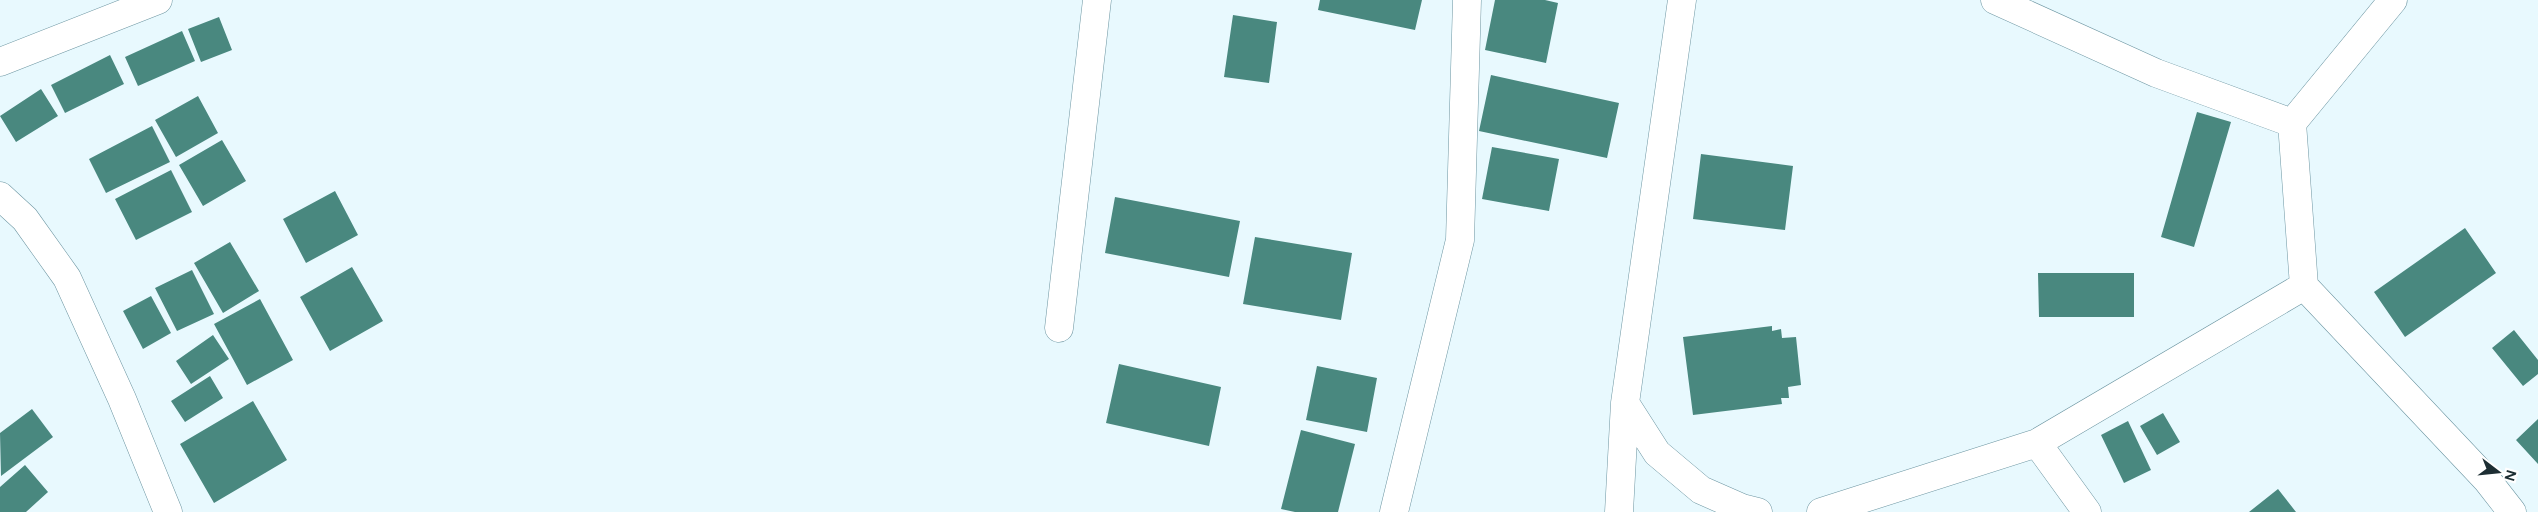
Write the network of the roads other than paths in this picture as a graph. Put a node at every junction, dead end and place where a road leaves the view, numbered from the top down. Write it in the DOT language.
graph roads {
  1 [pos="158,0"];
  2 [pos="1097,0"];
  3 [pos="1467,0"];
  4 [pos="1682,0"];
  5 [pos="1995,0"];
  6 [pos="2393,0"];
  7 [pos="0,62"];
  8 [pos="2292,123"];
  9 [pos="0,196"];
  10 [pos="2304,286"];
  11 [pos="1059,328"];
  12 [pos="1625,403"];
  13 [pos="2037,442"];
  14 [pos="168,512"];
  15 [pos="1394,512"];
  16 [pos="1619,512"];
  17 [pos="1758,512"];
  18 [pos="1821,512"];
  19 [pos="2087,512"];
  20 [pos="2512,512"];
  1 -- 7 [label="street"];
  2 -- 11 [label="street"];
  3 -- 15 [label="street"];
  4 -- 12 [label="street"];
  5 -- 8 [label="street"];
  6 -- 8 [label="street"];
  8 -- 10 [label="street"];
  9 -- 14 [label="street"];
  10 -- 13 [label="street"];
  10 -- 20 [label="street"];
  12 -- 16 [label="street"];
  12 -- 17 [label="street"];
  13 -- 18 [label="street"];
  13 -- 19 [label="street"];
}
